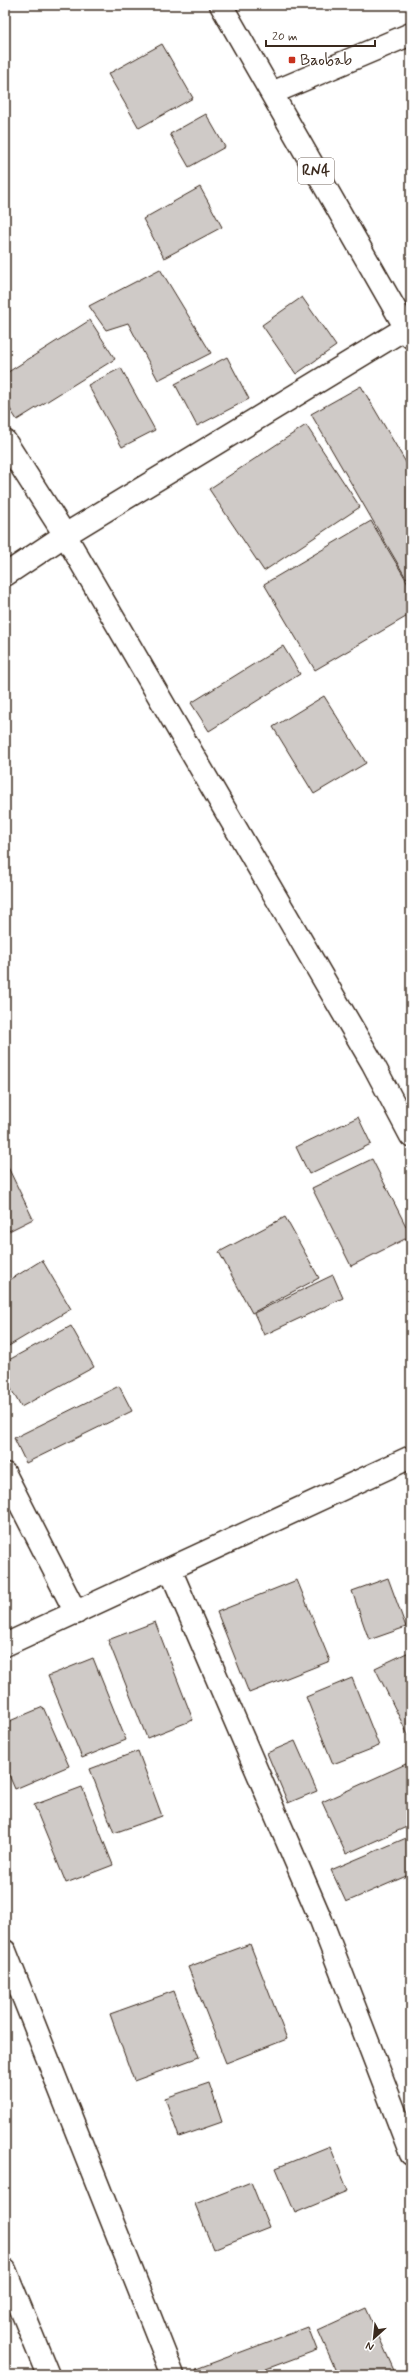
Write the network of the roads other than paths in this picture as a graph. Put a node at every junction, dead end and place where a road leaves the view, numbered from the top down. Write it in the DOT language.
graph roads {
  1 [pos="221,5"];
  2 [pos="411,34"];
  3 [pos="272,94"];
  4 [pos="408,333"];
  5 [pos="5,441"];
  6 [pos="65,535"];
  7 [pos="5,575"];
  8 [pos="411,1136"];
  9 [pos="411,1457"];
  10 [pos="5,1474"];
  11 [pos="170,1569"];
  12 [pos="76,1613"];
  13 [pos="5,1646"];
  14 [pos="5,1951"];
  15 [pos="411,2154"];
  16 [pos="5,2270"];
  17 [pos="48,2375"];
  18 [pos="173,2375"];
  1 -- 3 [label="main road, RN4"];
  2 -- 3 [label="main road"];
  3 -- 4 [label="main road, RN4"];
  4 -- 6 [label="main road"];
  5 -- 6 [label="main road"];
  6 -- 7 [label="main road"];
  6 -- 8 [label="main road"];
  9 -- 11 [label="main road"];
  10 -- 12 [label="main road"];
  11 -- 12 [label="main road"];
  11 -- 15 [label="main road"];
  12 -- 13 [label="main road"];
  14 -- 18 [label="main road"];
  16 -- 17 [label="main road"];
}
